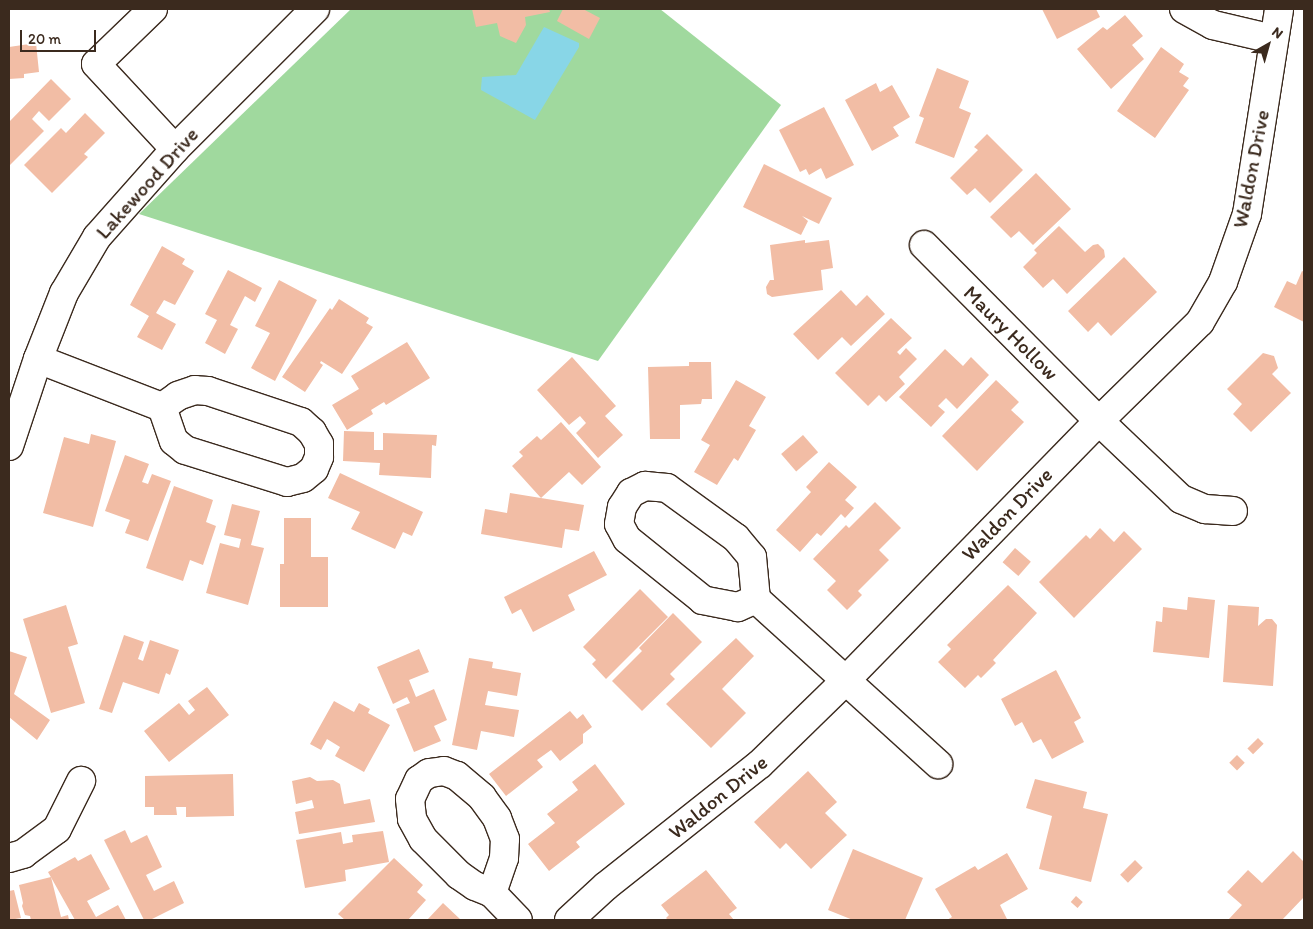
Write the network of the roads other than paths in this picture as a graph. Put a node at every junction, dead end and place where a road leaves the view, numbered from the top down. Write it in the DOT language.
graph roads {
  1 [pos="153,9"];
  2 [pos="315,9"];
  3 [pos="1184,9"];
  4 [pos="1278,9"];
  5 [pos="1273,39"];
  6 [pos="175,149"];
  7 [pos="924,245"];
  8 [pos="38,359"];
  9 [pos="162,407"];
  10 [pos="1098,421"];
  11 [pos="9,446"];
  12 [pos="1233,511"];
  13 [pos="756,599"];
  14 [pos="846,680"];
  15 [pos="938,764"];
  16 [pos="81,781"];
  17 [pos="9,858"];
  18 [pos="492,893"];
  19 [pos="518,920"];
  20 [pos="569,920"];
  1 -- 6 [label="street"];
  2 -- 6 [label="street, Lakewood Drive"];
  3 -- 5 [label="street"];
  4 -- 5 [label="street, Waldon Drive"];
  5 -- 10 [label="street, Waldon Drive"];
  6 -- 8 [label="street, Lakewood Drive"];
  7 -- 10 [label="street, Maury Hollow"];
  8 -- 9 [label="street"];
  8 -- 11 [label="street, Lakewood Drive"];
  9 -- 9 [label="street"];
  10 -- 12 [label="street, Maury Hollow"];
  10 -- 14 [label="street, Waldon Drive"];
  13 -- 13 [label="street"];
  13 -- 14 [label="street"];
  14 -- 15 [label="street"];
  14 -- 20 [label="street, Waldon Drive"];
  16 -- 17 [label="street"];
  18 -- 19 [label="street"];
}
